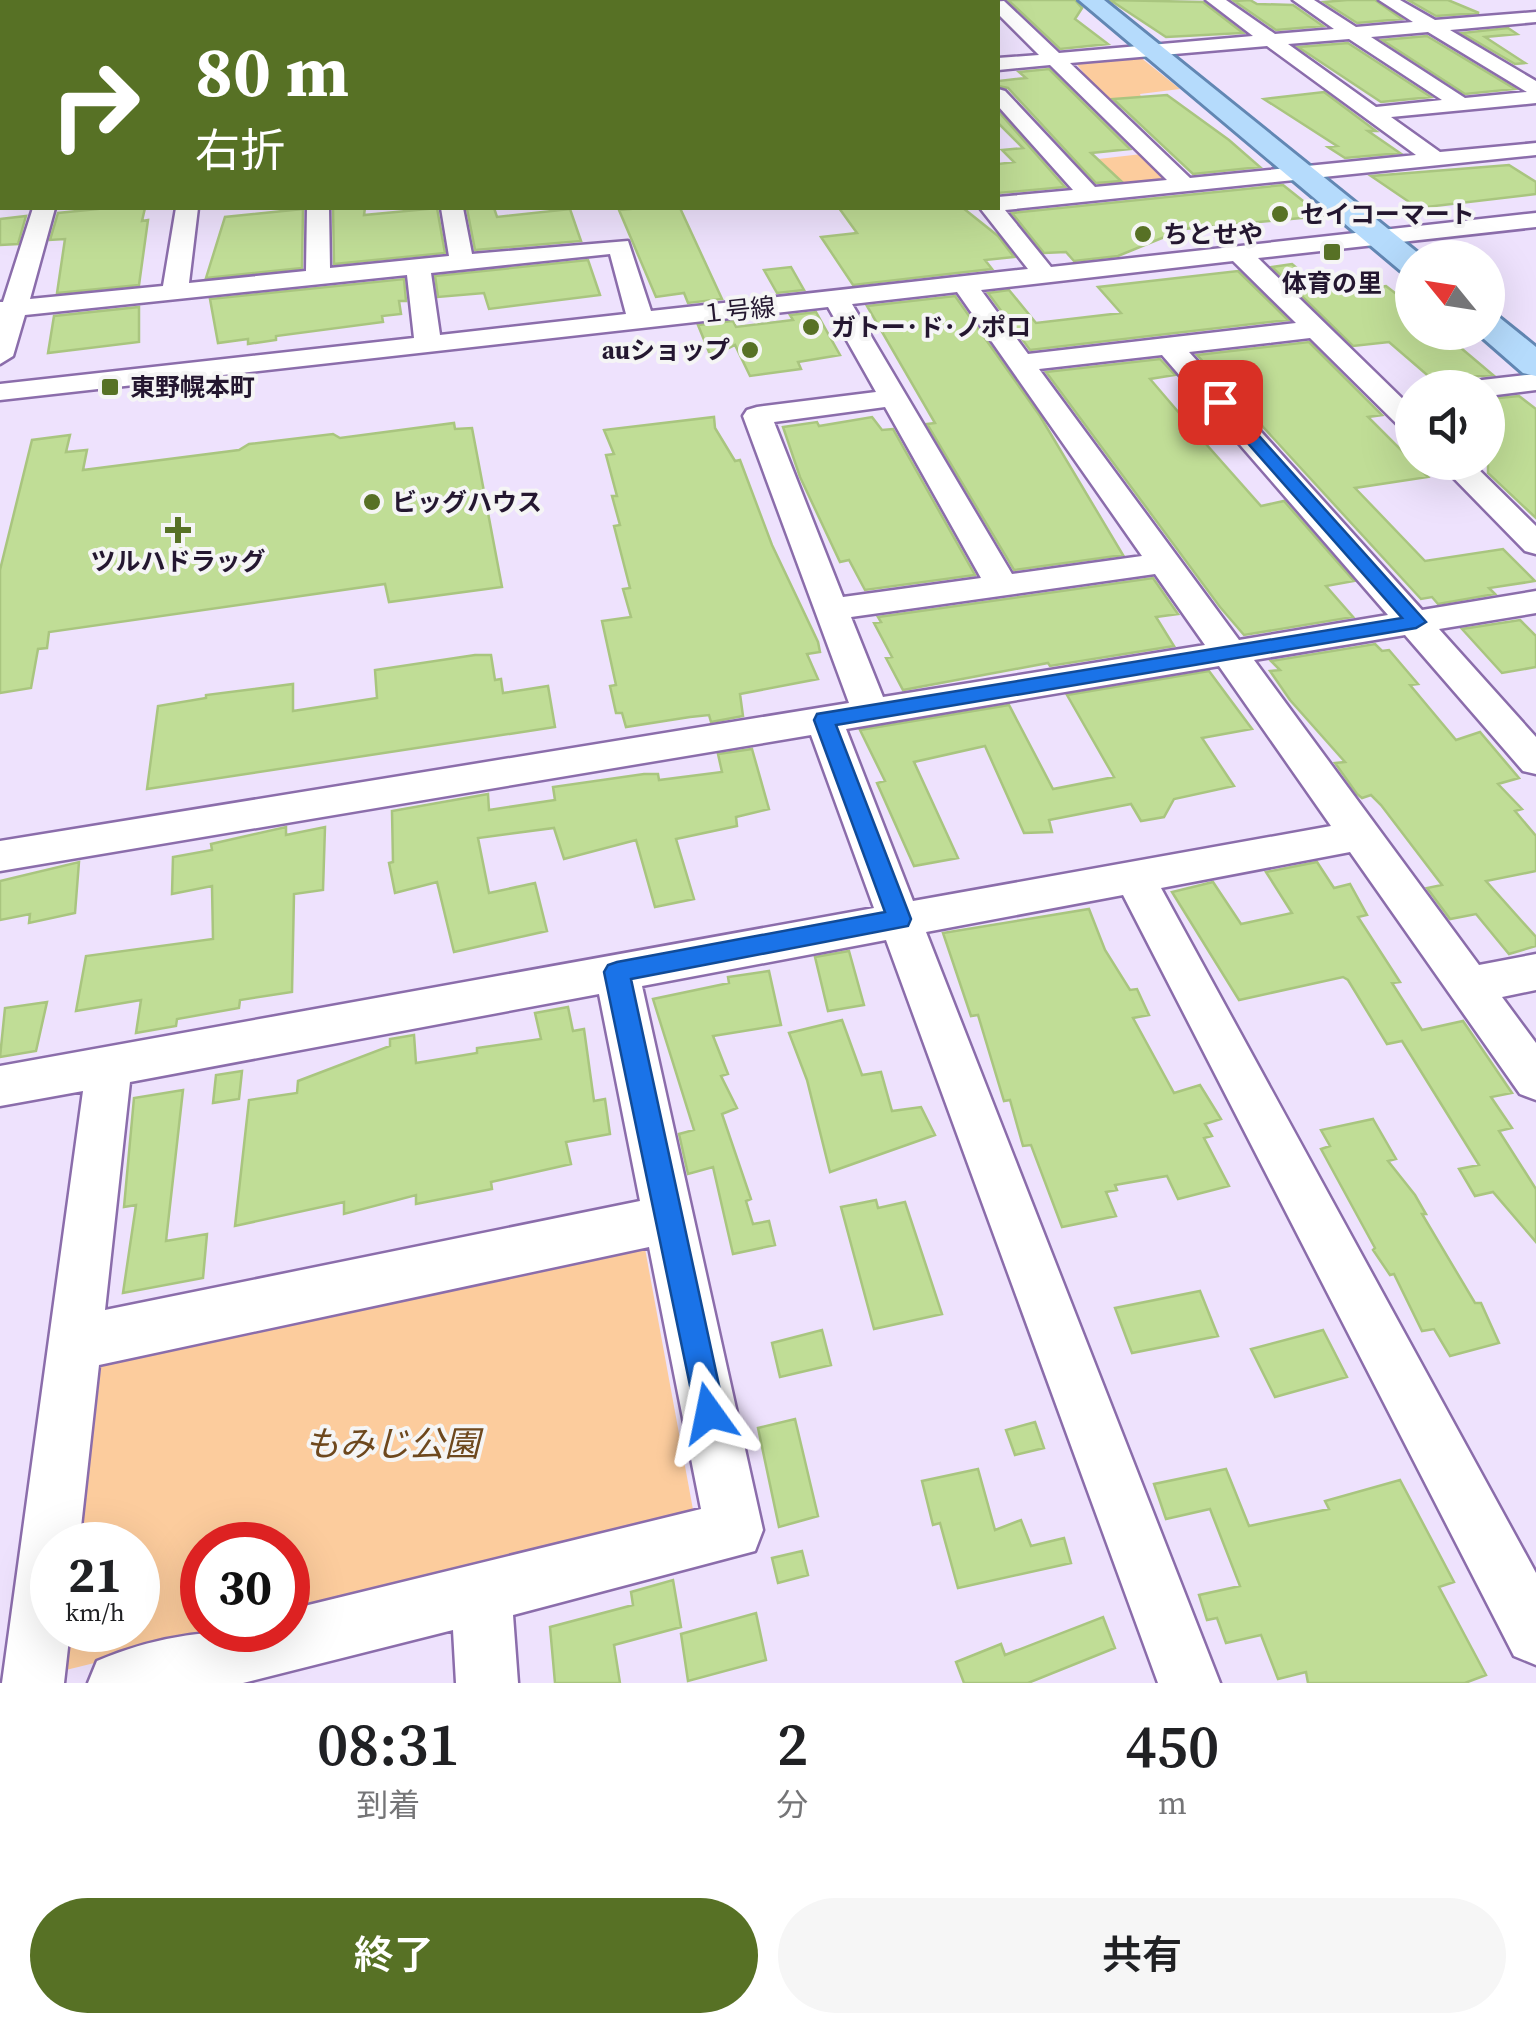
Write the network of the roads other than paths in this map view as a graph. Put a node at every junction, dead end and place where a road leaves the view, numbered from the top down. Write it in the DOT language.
graph roads {
  1 [pos="1090,0"];
  2 [pos="1113,0"];
  3 [pos="1215,0"];
  4 [pos="1302,0"];
  5 [pos="1388,0"];
  6 [pos="1475,0"];
  7 [pos="1000,8"];
  8 [pos="1536,17"];
  9 [pos="1510,19"];
  10 [pos="1431,26"];
  11 [pos="1353,32"];
  12 [pos="1536,33"];
  13 [pos="1271,40"];
  14 [pos="1162,49"];
  15 [pos="1054,59"];
  16 [pos="1000,64"];
  17 [pos="1536,89"];
  18 [pos="1000,97"];
  19 [pos="1536,97"];
  20 [pos="1461,104"];
  21 [pos="1372,113"];
  22 [pos="1536,150"];
  23 [pos="1437,160"];
  24 [pos="1314,173"];
  25 [pos="1186,186"];
  26 [pos="1090,195"];
  27 [pos="1000,205"];
  28 [pos="43,210"];
  29 [pos="187,210"];
  30 [pos="318,210"];
  31 [pos="452,210"];
  32 [pos="997,210"];
  33 [pos="1524,221"];
  34 [pos="1424,240"];
  35 [pos="1536,240"];
  36 [pos="1395,242"];
  37 [pos="1395,245"];
  38 [pos="1239,253"];
  39 [pos="462,262"];
  40 [pos="418,267"];
  41 [pos="1045,275"];
  42 [pos="318,278"];
  43 [pos="964,284"];
  44 [pos="175,292"];
  45 [pos="836,298"];
  46 [pos="7,310"];
  47 [pos="1505,315"];
  48 [pos="640,320"];
  49 [pos="1316,329"];
  50 [pos="1505,339"];
  51 [pos="1536,340"];
  52 [pos="428,342"];
  53 [pos="1172,348"];
  54 [pos="0,356"];
  55 [pos="1019,363"];
  56 [pos="1536,365"];
  57 [pos="1536,382"];
  58 [pos="1505,385"];
  59 [pos="5,392"];
  60 [pos="1395,392"];
  61 [pos="892,398"];
  62 [pos="0,426"];
  63 [pos="1471,480"];
  64 [pos="1536,544"];
  65 [pos="1161,563"];
  66 [pos="1002,585"];
  67 [pos="1536,602"];
  68 [pos="831,609"];
  69 [pos="1416,622"];
  70 [pos="1225,653"];
  71 [pos="847,716"];
  72 [pos="1536,761"];
  73 [pos="1358,836"];
  74 [pos="0,856"];
  75 [pos="1135,878"];
  76 [pos="899,919"];
  77 [pos="617,972"];
  78 [pos="1536,972"];
  79 [pos="1468,986"];
  80 [pos="110,1066"];
  81 [pos="1536,1080"];
  82 [pos="0,1086"];
  83 [pos="668,1219"];
  84 [pos="75,1342"];
  85 [pos="481,1593"];
  86 [pos="1536,1634"];
  87 [pos="33,1683"];
  88 [pos="120,1683"];
  89 [pos="487,1683"];
  90 [pos="1189,1683"];
  1 -- 14 [label="main road"];
  2 -- 14 [label="main road"];
  3 -- 13 [label="street"];
  4 -- 11 [label="street"];
  5 -- 10 [label="street"];
  6 -- 9 [label="street"];
  7 -- 15 [label="street"];
  8 -- 9 [label="street"];
  9 -- 10 [label="street"];
  9 -- 12 [label="street"];
  10 -- 11 [label="street"];
  10 -- 17 [label="street"];
  11 -- 13 [label="street"];
  11 -- 20 [label="street"];
  13 -- 14 [label="street"];
  13 -- 21 [label="street"];
  14 -- 15 [label="street"];
  14 -- 24 [label="main road"];
  15 -- 16 [label="street"];
  15 -- 25 [label="street"];
  18 -- 26 [label="street"];
  19 -- 20 [label="street"];
  20 -- 21 [label="street"];
  21 -- 23 [label="street"];
  22 -- 23 [label="street"];
  23 -- 24 [label="street"];
  24 -- 25 [label="street"];
  24 -- 36 [label="main road"];
  25 -- 26 [label="street"];
  26 -- 27 [label="street"];
  28 -- 46 [label="street"];
  29 -- 44 [label="street"];
  30 -- 42 [label="street"];
  31 -- 39 [label="street"];
  32 -- 41 [label="street"];
  33 -- 34 [label="street, １号線"];
  33 -- 35 [label="street"];
  37 -- 38 [label="street, １号線"];
  38 -- 41 [label="street, １号線"];
  38 -- 49 [label="street"];
  39 -- 40 [label="street"];
  39 -- 48 [label="street"];
  40 -- 42 [label="street"];
  40 -- 52 [label="street"];
  41 -- 43 [label="street, １号線"];
  42 -- 44 [label="street"];
  43 -- 45 [label="street, １号線"];
  43 -- 55 [label="street"];
  44 -- 46 [label="street"];
  45 -- 48 [label="street, １号線"];
  45 -- 61 [label="street"];
  46 -- 54 [label="street"];
  47 -- 51 [label="main road"];
  48 -- 52 [label="street, １号線"];
  49 -- 53 [label="street"];
  49 -- 60 [label="street"];
  50 -- 56 [label="main road"];
  52 -- 59 [label="street, １号線"];
  53 -- 55 [label="street"];
  53 -- 69 [label="street"];
  55 -- 65 [label="street"];
  57 -- 58 [label="street"];
  59 -- 62 [label="street"];
  61 -- 66 [label="street"];
  61 -- 68 [label="street"];
  63 -- 64 [label="street"];
  65 -- 66 [label="street"];
  65 -- 70 [label="street"];
  66 -- 68 [label="street"];
  67 -- 69 [label="street"];
  68 -- 71 [label="street"];
  69 -- 70 [label="street"];
  69 -- 72 [label="street"];
  70 -- 71 [label="street"];
  70 -- 73 [label="street"];
  71 -- 74 [label="street"];
  71 -- 76 [label="street"];
  73 -- 75 [label="street"];
  73 -- 79 [label="street"];
  75 -- 76 [label="street"];
  75 -- 86 [label="street"];
  76 -- 77 [label="street"];
  76 -- 90 [label="street"];
  77 -- 80 [label="street"];
  77 -- 83 [label="street"];
  78 -- 79 [label="street"];
  79 -- 81 [label="street"];
  80 -- 82 [label="street"];
  80 -- 84 [label="street"];
  83 -- 84 [label="street"];
  83 -- 85 [label="street"];
  84 -- 87 [label="street"];
  85 -- 88 [label="street"];
  85 -- 89 [label="street"];
}
